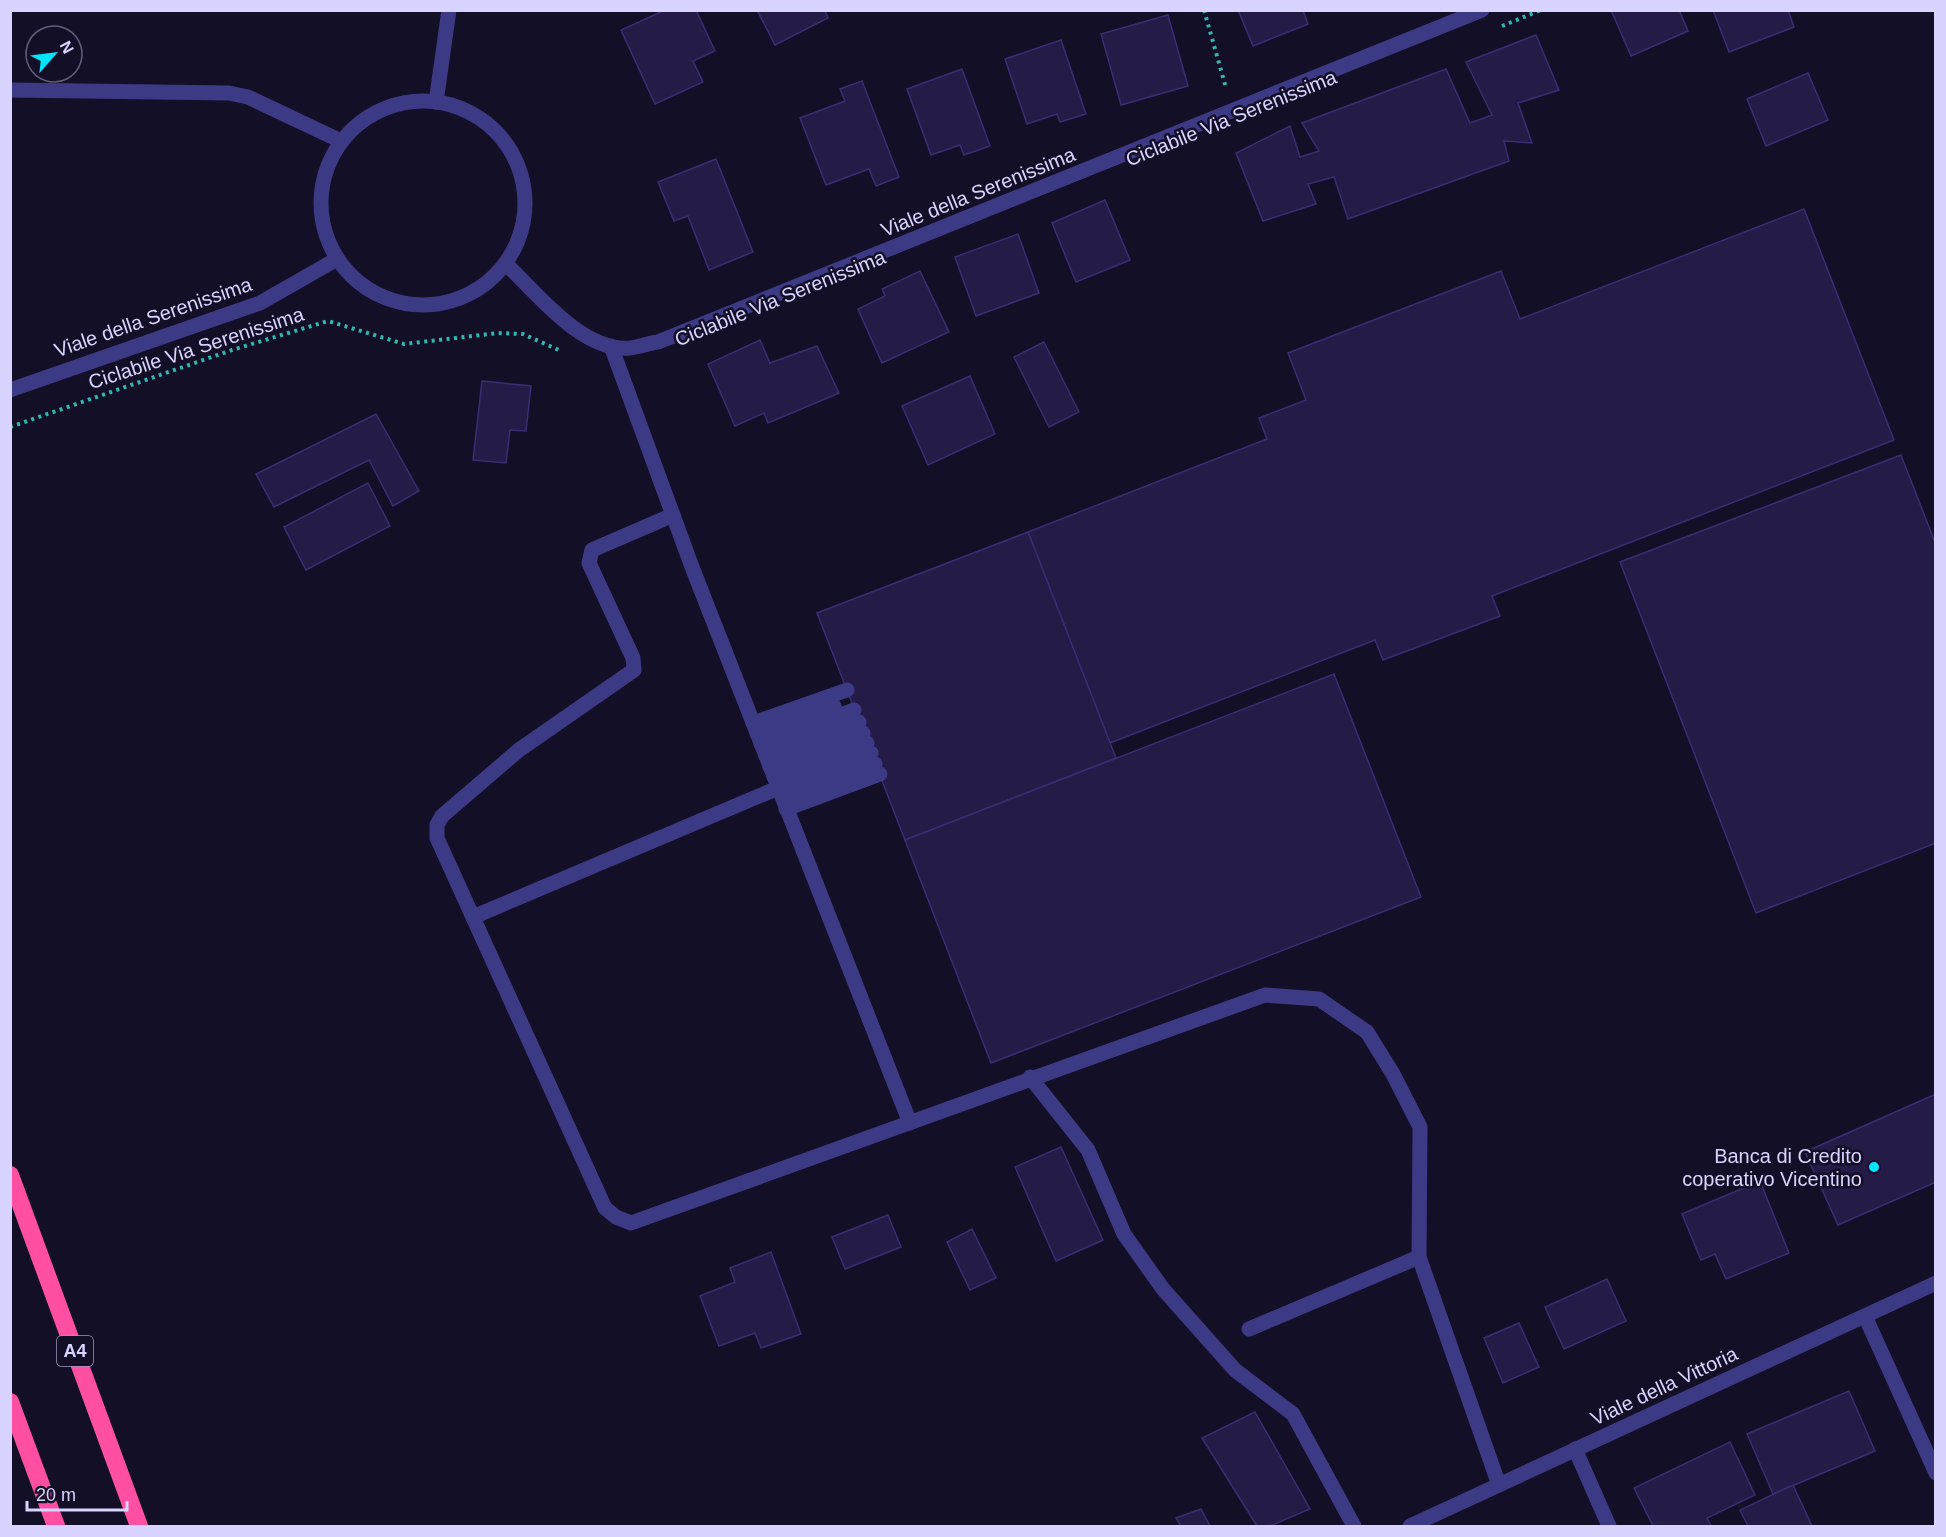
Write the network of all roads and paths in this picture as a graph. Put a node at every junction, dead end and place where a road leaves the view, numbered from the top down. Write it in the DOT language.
graph roads {
  1 [pos="448,10"];
  2 [pos="1204,10"];
  3 [pos="1482,10"];
  4 [pos="1540,10"];
  5 [pos="1496,28"];
  6 [pos="10,90"];
  7 [pos="436,102"];
  8 [pos="1233,111"];
  9 [pos="341,141"];
  10 [pos="336,259"];
  11 [pos="506,264"];
  12 [pos="611,346"];
  13 [pos="564,353"];
  14 [pos="10,390"];
  15 [pos="10,427"];
  16 [pos="673,515"];
  17 [pos="863,732"];
  18 [pos="770,766"];
  19 [pos="473,917"];
  20 [pos="1030,1077"];
  21 [pos="910,1123"];
  22 [pos="10,1175"];
  23 [pos="1419,1257"];
  24 [pos="1935,1283"];
  25 [pos="1865,1316"];
  26 [pos="1250,1329"];
  27 [pos="10,1402"];
  28 [pos="1575,1449"];
  29 [pos="1935,1473"];
  30 [pos="1499,1485"];
  31 [pos="56,1527"];
  32 [pos="139,1527"];
  33 [pos="1354,1527"];
  34 [pos="1410,1527"];
  35 [pos="1609,1527"];
  1 -- 7 [label="street"];
  2 -- 8 [label="path"];
  3 -- 8 [label="street, Viale della Serenissima"];
  4 -- 5 [label="path"];
  6 -- 9 [label="street"];
  7 -- 9 [label="street"];
  7 -- 11 [label="street"];
  8 -- 12 [label="street, Viale della Serenissima"];
  9 -- 10 [label="street"];
  10 -- 11 [label="street"];
  10 -- 14 [label="street, Viale della Serenissima"];
  11 -- 12 [label="street, Viale della Serenissima"];
  12 -- 16 [label="street"];
  13 -- 15 [label="path, Ciclabile Via Serenissima"];
  16 -- 18 [label="street"];
  16 -- 19 [label="street"];
  17 -- 18 [label="street"];
  17 -- 18 [label="street"];
  17 -- 18 [label="street"];
  17 -- 18 [label="street"];
  17 -- 18 [label="street"];
  18 -- 19 [label="street"];
  18 -- 21 [label="street"];
  19 -- 21 [label="street"];
  20 -- 21 [label="street"];
  20 -- 23 [label="street"];
  20 -- 33 [label="street"];
  22 -- 32 [label="highway, A4"];
  23 -- 26 [label="street"];
  23 -- 30 [label="street"];
  24 -- 25 [label="street, Viale della Vittoria"];
  25 -- 28 [label="street, Viale della Vittoria"];
  25 -- 29 [label="street"];
  27 -- 31 [label="highway"];
  28 -- 30 [label="street, Viale della Vittoria"];
  28 -- 35 [label="street"];
  30 -- 34 [label="street, Viale della Vittoria"];
}
